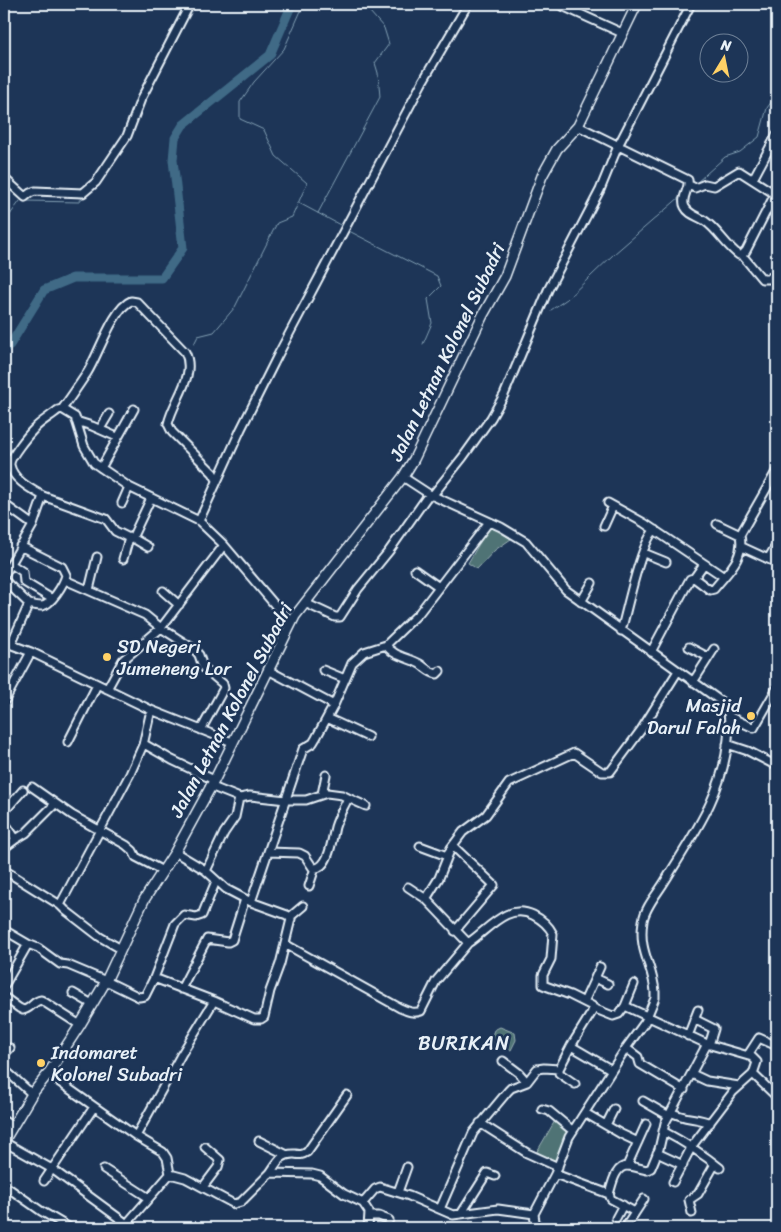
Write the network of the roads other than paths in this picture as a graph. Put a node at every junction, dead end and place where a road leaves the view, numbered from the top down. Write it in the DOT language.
graph roads {
  1 [pos="190,4"];
  2 [pos="468,4"];
  3 [pos="558,4"];
  4 [pos="637,4"];
  5 [pos="691,4"];
  6 [pos="622,33"];
  7 [pos="578,126"];
  8 [pos="777,134"];
  9 [pos="618,146"];
  10 [pos="4,178"];
  11 [pos="753,179"];
  12 [pos="689,185"];
  13 [pos="776,194"];
  14 [pos="742,255"];
  15 [pos="777,272"];
  16 [pos="62,409"];
  17 [pos="134,409"];
  18 [pos="109,414"];
  19 [pos="76,421"];
  20 [pos="100,429"];
  21 [pos="116,437"];
  22 [pos="101,468"];
  23 [pos="777,470"];
  24 [pos="403,477"];
  25 [pos="217,480"];
  26 [pos="129,487"];
  27 [pos="431,495"];
  28 [pos="44,496"];
  29 [pos="152,498"];
  30 [pos="122,503"];
  31 [pos="4,504"];
  32 [pos="199,521"];
  33 [pos="489,522"];
  34 [pos="32,524"];
  35 [pos="717,524"];
  36 [pos="604,526"];
  37 [pos="655,530"];
  38 [pos="740,535"];
  39 [pos="130,538"];
  40 [pos="777,544"];
  41 [pos="224,545"];
  42 [pos="20,546"];
  43 [pos="148,547"];
  44 [pos="742,547"];
  45 [pos="644,552"];
  46 [pos="97,557"];
  47 [pos="123,559"];
  48 [pos="768,559"];
  49 [pos="666,562"];
  50 [pos="777,563"];
  51 [pos="11,564"];
  52 [pos="704,564"];
  53 [pos="414,570"];
  54 [pos="724,577"];
  55 [pos="4,578"];
  56 [pos="694,578"];
  57 [pos="65,580"];
  58 [pos="592,583"];
  59 [pos="439,587"];
  60 [pos="90,590"];
  61 [pos="163,591"];
  62 [pos="52,599"];
  63 [pos="582,602"];
  64 [pos="305,603"];
  65 [pos="29,604"];
  66 [pos="180,605"];
  67 [pos="291,624"];
  68 [pos="162,628"];
  69 [pos="621,631"];
  70 [pos="8,643"];
  71 [pos="386,644"];
  72 [pos="689,647"];
  73 [pos="714,649"];
  74 [pos="30,652"];
  75 [pos="651,652"];
  76 [pos="708,657"];
  77 [pos="268,670"];
  78 [pos="323,670"];
  79 [pos="440,671"];
  80 [pos="678,671"];
  81 [pos="345,679"];
  82 [pos="692,682"];
  83 [pos="96,685"];
  84 [pos="777,688"];
  85 [pos="107,689"];
  86 [pos="4,702"];
  87 [pos="334,705"];
  88 [pos="151,710"];
  89 [pos="730,717"];
  90 [pos="327,718"];
  91 [pos="202,730"];
  92 [pos="368,737"];
  93 [pos="68,742"];
  94 [pos="232,742"];
  95 [pos="144,744"];
  96 [pos="728,744"];
  97 [pos="777,766"];
  98 [pos="326,775"];
  99 [pos="212,783"];
  100 [pos="32,787"];
  101 [pos="23,790"];
  102 [pos="322,794"];
  103 [pos="239,798"];
  104 [pos="348,798"];
  105 [pos="286,800"];
  106 [pos="55,804"];
  107 [pos="366,806"];
  108 [pos="4,812"];
  109 [pos="4,822"];
  110 [pos="100,832"];
  111 [pos="16,839"];
  112 [pos="420,846"];
  113 [pos="453,846"];
  114 [pos="4,848"];
  115 [pos="175,852"];
  116 [pos="268,852"];
  117 [pos="447,856"];
  118 [pos="315,868"];
  119 [pos="4,870"];
  120 [pos="163,870"];
  121 [pos="206,871"];
  122 [pos="216,881"];
  123 [pos="309,886"];
  124 [pos="408,887"];
  125 [pos="426,899"];
  126 [pos="248,901"];
  127 [pos="60,905"];
  128 [pos="303,906"];
  129 [pos="290,917"];
  130 [pos="4,930"];
  131 [pos="455,931"];
  132 [pos="468,943"];
  133 [pos="28,944"];
  134 [pos="285,944"];
  135 [pos="121,949"];
  136 [pos="600,967"];
  137 [pos="154,978"];
  138 [pos="595,978"];
  139 [pos="106,981"];
  140 [pos="608,984"];
  141 [pos="634,984"];
  142 [pos="4,986"];
  143 [pos="181,989"];
  144 [pos="73,993"];
  145 [pos="4,997"];
  146 [pos="214,1001"];
  147 [pos="584,1002"];
  148 [pos="92,1004"];
  149 [pos="625,1006"];
  150 [pos="593,1008"];
  151 [pos="698,1010"];
  152 [pos="647,1018"];
  153 [pos="694,1019"];
  154 [pos="80,1025"];
  155 [pos="688,1036"];
  156 [pos="708,1044"];
  157 [pos="571,1046"];
  158 [pos="777,1046"];
  159 [pos="10,1048"];
  160 [pos="626,1048"];
  161 [pos="4,1054"];
  162 [pos="748,1055"];
  163 [pos="502,1061"];
  164 [pos="4,1069"];
  165 [pos="559,1069"];
  166 [pos="612,1070"];
  167 [pos="48,1074"];
  168 [pos="692,1074"];
  169 [pos="753,1074"];
  170 [pos="527,1082"];
  171 [pos="576,1084"];
  172 [pos="739,1086"];
  173 [pos="684,1090"];
  174 [pos="32,1094"];
  175 [pos="347,1095"];
  176 [pos="777,1097"];
  177 [pos="643,1101"];
  178 [pos="94,1107"];
  179 [pos="542,1109"];
  180 [pos="614,1109"];
  181 [pos="585,1113"];
  182 [pos="670,1114"];
  183 [pos="8,1123"];
  184 [pos="480,1123"];
  185 [pos="710,1123"];
  186 [pos="646,1124"];
  187 [pos="606,1125"];
  188 [pos="572,1130"];
  189 [pos="663,1132"];
  190 [pos="136,1136"];
  191 [pos="4,1141"];
  192 [pos="259,1141"];
  193 [pos="638,1142"];
  194 [pos="692,1146"];
  195 [pos="206,1147"];
  196 [pos="657,1153"];
  197 [pos="285,1154"];
  198 [pos="683,1164"];
  199 [pos="627,1166"];
  200 [pos="407,1167"];
  201 [pos="104,1168"];
  202 [pos="52,1169"];
  203 [pos="556,1170"];
  204 [pos="270,1173"];
  205 [pos="170,1174"];
  206 [pos="495,1176"];
  207 [pos="44,1181"];
  208 [pos="672,1182"];
  209 [pos="4,1185"];
  210 [pos="203,1187"];
  211 [pos="398,1192"];
  212 [pos="609,1194"];
  213 [pos="149,1198"];
  214 [pos="644,1199"];
  215 [pos="363,1204"];
  216 [pos="623,1205"];
  217 [pos="440,1209"];
  218 [pos="635,1212"];
  219 [pos="692,1213"];
  220 [pos="461,1214"];
  221 [pos="534,1214"];
  222 [pos="369,1216"];
  223 [pos="616,1218"];
  224 [pos="389,1220"];
  225 [pos="627,1225"];
  226 [pos="125,1226"];
  227 [pos="70,1228"];
  228 [pos="368,1228"];
  229 [pos="536,1228"];
  1 -- 10 [label="street"];
  2 -- 25 [label="street"];
  3 -- 6 [label="street"];
  4 -- 6 [label="main road, Jalan Letnan Kolonel Subadri"];
  5 -- 9 [label="street"];
  6 -- 7 [label="main road, Jalan Letnan Kolonel Subadri"];
  7 -- 9 [label="street"];
  7 -- 24 [label="main road, Jalan Letnan Kolonel Subadri"];
  8 -- 11 [label="street"];
  9 -- 12 [label="street"];
  9 -- 27 [label="street"];
  11 -- 12 [label="street"];
  11 -- 13 [label="street"];
  12 -- 14 [label="street"];
  13 -- 14 [label="street"];
  14 -- 15 [label="street"];
  16 -- 19 [label="street"];
  16 -- 25 [label="street"];
  16 -- 28 [label="street"];
  17 -- 21 [label="street"];
  18 -- 20 [label="street"];
  19 -- 20 [label="street"];
  19 -- 22 [label="street"];
  20 -- 21 [label="street"];
  21 -- 22 [label="street"];
  22 -- 26 [label="street"];
  23 -- 38 [label="street"];
  24 -- 27 [label="street"];
  24 -- 64 [label="main road, Jalan Letnan Kolonel Subadri"];
  25 -- 32 [label="street"];
  26 -- 29 [label="street"];
  26 -- 30 [label="street"];
  27 -- 33 [label="street"];
  27 -- 64 [label="street"];
  28 -- 34 [label="street"];
  28 -- 39 [label="street"];
  29 -- 32 [label="street"];
  29 -- 39 [label="street"];
  31 -- 34 [label="street"];
  32 -- 41 [label="street"];
  33 -- 59 [label="street"];
  33 -- 63 [label="street"];
  34 -- 42 [label="street"];
  35 -- 38 [label="street"];
  36 -- 37 [label="street"];
  37 -- 45 [label="street"];
  37 -- 52 [label="street"];
  38 -- 44 [label="street"];
  39 -- 43 [label="street"];
  39 -- 47 [label="street"];
  40 -- 48 [label="street"];
  41 -- 66 [label="street"];
  41 -- 67 [label="street"];
  42 -- 51 [label="street"];
  42 -- 57 [label="street"];
  44 -- 48 [label="street"];
  44 -- 54 [label="street"];
  45 -- 49 [label="street"];
  45 -- 69 [label="street"];
  46 -- 60 [label="street"];
  48 -- 50 [label="street"];
  51 -- 55 [label="street"];
  51 -- 62 [label="street"];
  52 -- 54 [label="street"];
  52 -- 56 [label="street"];
  53 -- 59 [label="street"];
  54 -- 56 [label="street"];
  55 -- 65 [label="street"];
  56 -- 75 [label="street"];
  57 -- 60 [label="street"];
  57 -- 62 [label="street"];
  58 -- 63 [label="street"];
  59 -- 71 [label="street"];
  60 -- 68 [label="street"];
  61 -- 66 [label="street"];
  62 -- 65 [label="street"];
  63 -- 69 [label="street"];
  64 -- 67 [label="main road, Jalan Letnan Kolonel Subadri"];
  65 -- 70 [label="street"];
  66 -- 68 [label="street"];
  67 -- 77 [label="main road, Jalan Letnan Kolonel Subadri"];
  68 -- 85 [label="street"];
  68 -- 91 [label="street"];
  69 -- 75 [label="street"];
  70 -- 74 [label="street"];
  71 -- 79 [label="street"];
  71 -- 81 [label="street"];
  72 -- 76 [label="street"];
  73 -- 76 [label="street"];
  74 -- 83 [label="street"];
  74 -- 86 [label="street"];
  75 -- 80 [label="street"];
  76 -- 82 [label="street"];
  77 -- 87 [label="street"];
  77 -- 94 [label="main road, Jalan Letnan Kolonel Subadri"];
  78 -- 81 [label="street"];
  80 -- 82 [label="street"];
  80 -- 113 [label="street"];
  81 -- 87 [label="street"];
  82 -- 89 [label="street"];
  83 -- 85 [label="street"];
  83 -- 93 [label="street"];
  84 -- 89 [label="street"];
  85 -- 88 [label="street"];
  87 -- 90 [label="street"];
  88 -- 91 [label="street"];
  88 -- 95 [label="street"];
  89 -- 96 [label="street"];
  90 -- 92 [label="street"];
  90 -- 105 [label="street"];
  91 -- 94 [label="street"];
  94 -- 99 [label="main road, Jalan Letnan Kolonel Subadri"];
  95 -- 99 [label="street"];
  95 -- 110 [label="street"];
  96 -- 97 [label="street"];
  96 -- 152 [label="street"];
  98 -- 102 [label="street"];
  99 -- 103 [label="street"];
  99 -- 115 [label="main road, Jalan Letnan Kolonel Subadri"];
  100 -- 106 [label="street"];
  101 -- 108 [label="street"];
  102 -- 104 [label="street"];
  102 -- 105 [label="street"];
  103 -- 105 [label="street"];
  103 -- 121 [label="street"];
  104 -- 107 [label="street"];
  104 -- 118 [label="street"];
  105 -- 116 [label="street"];
  106 -- 110 [label="street"];
  106 -- 111 [label="street"];
  109 -- 111 [label="street"];
  110 -- 120 [label="street"];
  110 -- 127 [label="street"];
  111 -- 114 [label="street"];
  112 -- 117 [label="street"];
  113 -- 117 [label="street"];
  113 -- 131 [label="street"];
  115 -- 120 [label="main road, Jalan Letnan Kolonel Subadri"];
  115 -- 121 [label="street"];
  116 -- 118 [label="street"];
  116 -- 126 [label="street"];
  117 -- 125 [label="street"];
  118 -- 123 [label="street"];
  119 -- 127 [label="street"];
  120 -- 135 [label="main road, Jalan Letnan Kolonel Subadri"];
  121 -- 122 [label="street"];
  122 -- 126 [label="street"];
  122 -- 137 [label="street"];
  124 -- 125 [label="street"];
  125 -- 131 [label="street"];
  126 -- 129 [label="street"];
  126 -- 143 [label="street"];
  127 -- 135 [label="street"];
  128 -- 129 [label="street"];
  129 -- 134 [label="street"];
  130 -- 133 [label="street"];
  131 -- 132 [label="street"];
  132 -- 134 [label="street"];
  132 -- 147 [label="street"];
  133 -- 139 [label="street"];
  133 -- 142 [label="street"];
  134 -- 146 [label="street"];
  135 -- 139 [label="main road, Jalan Letnan Kolonel Subadri"];
  136 -- 138 [label="street"];
  137 -- 139 [label="street"];
  137 -- 143 [label="street"];
  138 -- 140 [label="street"];
  138 -- 147 [label="street"];
  139 -- 148 [label="main road, Jalan Letnan Kolonel Subadri"];
  141 -- 149 [label="street"];
  143 -- 146 [label="street"];
  144 -- 148 [label="street"];
  145 -- 154 [label="street"];
  146 -- 190 [label="street"];
  147 -- 150 [label="street"];
  148 -- 154 [label="main road, Jalan Letnan Kolonel Subadri"];
  149 -- 150 [label="street"];
  149 -- 152 [label="street"];
  150 -- 157 [label="street"];
  151 -- 153 [label="street"];
  152 -- 155 [label="street"];
  152 -- 160 [label="street"];
  153 -- 155 [label="street"];
  153 -- 156 [label="street"];
  154 -- 167 [label="main road, Jalan Letnan Kolonel Subadri"];
  155 -- 156 [label="street"];
  156 -- 162 [label="street"];
  156 -- 168 [label="street"];
  157 -- 165 [label="street"];
  157 -- 166 [label="street"];
  158 -- 162 [label="street"];
  159 -- 161 [label="street"];
  160 -- 166 [label="street"];
  160 -- 173 [label="street"];
  162 -- 169 [label="street"];
  163 -- 170 [label="street"];
  164 -- 174 [label="street"];
  165 -- 170 [label="street"];
  165 -- 171 [label="street"];
  166 -- 181 [label="street"];
  167 -- 174 [label="main road, Jalan Letnan Kolonel Subadri"];
  167 -- 178 [label="street"];
  168 -- 172 [label="street"];
  168 -- 173 [label="street"];
  169 -- 172 [label="street"];
  169 -- 176 [label="street"];
  170 -- 184 [label="street"];
  172 -- 185 [label="street"];
  173 -- 182 [label="street"];
  174 -- 183 [label="main road, Jalan Letnan Kolonel Subadri"];
  175 -- 197 [label="street"];
  177 -- 182 [label="street"];
  178 -- 190 [label="street"];
  178 -- 202 [label="street"];
  179 -- 188 [label="street"];
  180 -- 187 [label="street"];
  181 -- 187 [label="street"];
  181 -- 188 [label="street"];
  182 -- 185 [label="street"];
  182 -- 189 [label="street"];
  183 -- 191 [label="main road, Jalan Letnan Kolonel Subadri"];
  184 -- 203 [label="street"];
  184 -- 217 [label="street"];
  185 -- 194 [label="street"];
  186 -- 193 [label="street"];
  187 -- 193 [label="street"];
  188 -- 203 [label="street"];
  189 -- 194 [label="street"];
  189 -- 196 [label="street"];
  190 -- 205 [label="street"];
  191 -- 202 [label="street"];
  192 -- 197 [label="street"];
  193 -- 199 [label="street"];
  194 -- 198 [label="street"];
  194 -- 219 [label="street"];
  195 -- 210 [label="street"];
  196 -- 198 [label="street"];
  196 -- 199 [label="street"];
  197 -- 204 [label="street"];
  198 -- 208 [label="street"];
  199 -- 212 [label="street"];
  200 -- 211 [label="street"];
  201 -- 213 [label="street"];
  202 -- 207 [label="street"];
  202 -- 226 [label="street"];
  203 -- 212 [label="street"];
  203 -- 221 [label="street"];
  204 -- 210 [label="street"];
  204 -- 215 [label="street"];
  205 -- 210 [label="street"];
  205 -- 213 [label="street"];
  206 -- 220 [label="street"];
  209 -- 227 [label="street"];
  211 -- 215 [label="street"];
  211 -- 217 [label="street"];
  212 -- 216 [label="street"];
  213 -- 226 [label="street"];
  214 -- 218 [label="street"];
  215 -- 222 [label="street"];
  216 -- 218 [label="street"];
  216 -- 223 [label="street"];
  217 -- 220 [label="street"];
  218 -- 225 [label="street"];
  220 -- 221 [label="street"];
  221 -- 229 [label="street"];
  222 -- 224 [label="street"];
  222 -- 228 [label="street"];
}
